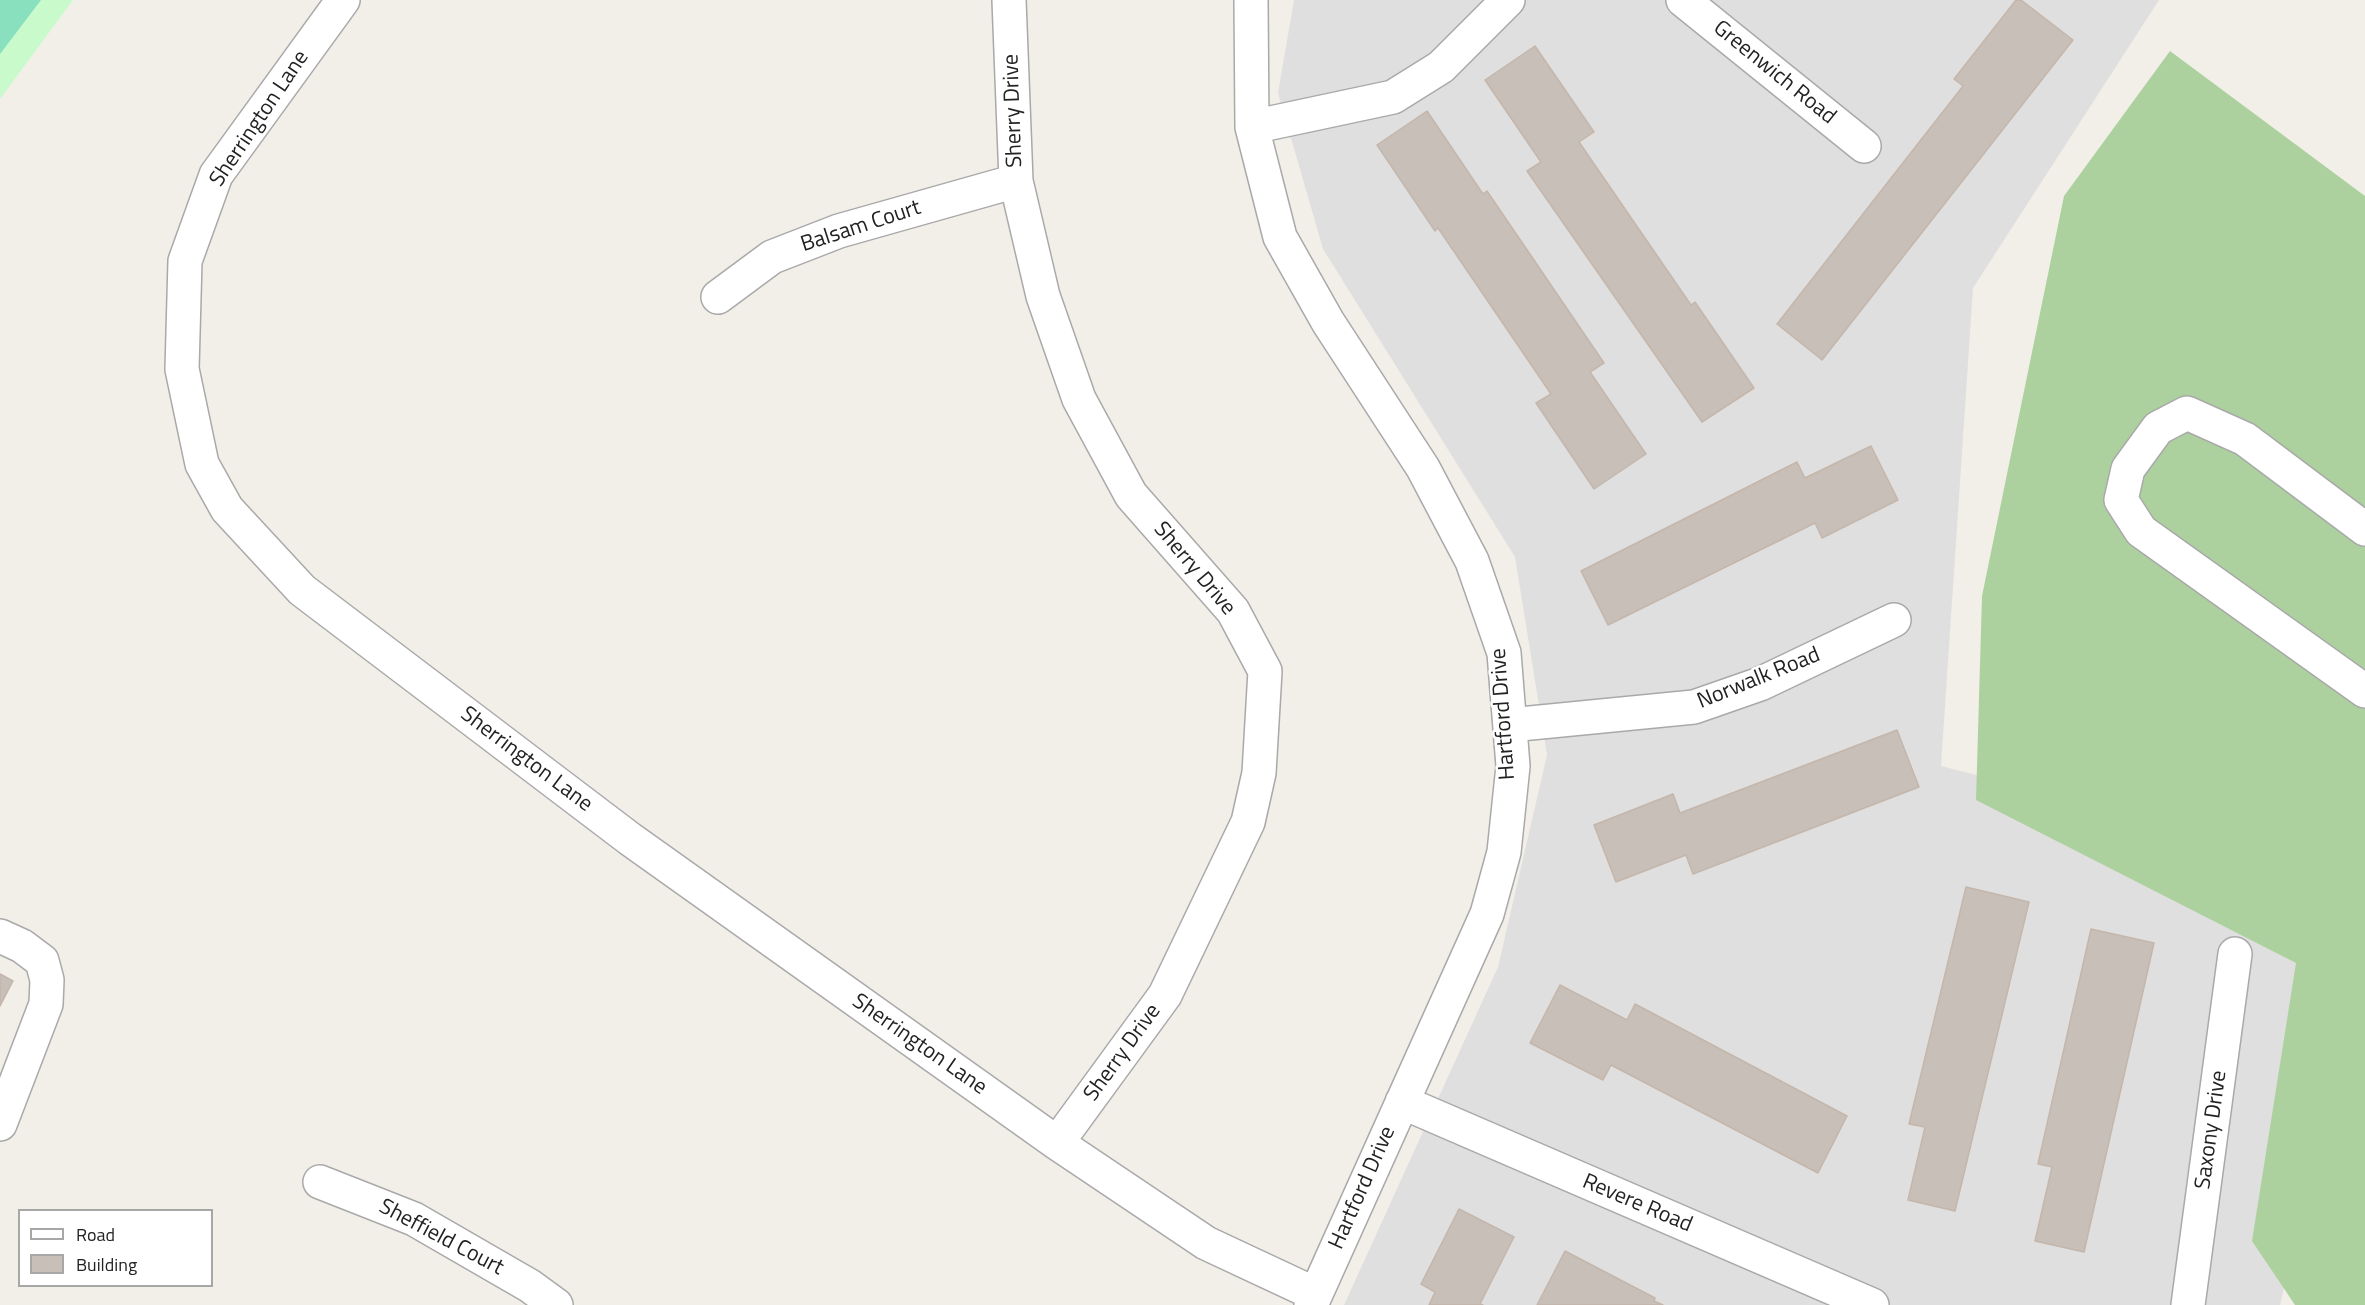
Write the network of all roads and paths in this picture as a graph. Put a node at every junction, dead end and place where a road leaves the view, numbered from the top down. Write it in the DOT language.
graph roads {
  1 [pos="343,0"];
  2 [pos="1009,0"];
  3 [pos="1251,0"];
  4 [pos="1508,0"];
  5 [pos="1683,0"];
  6 [pos="1252,127"];
  7 [pos="1864,146"];
  8 [pos="1016,181"];
  9 [pos="718,297"];
  10 [pos="2365,529"];
  11 [pos="1893,620"];
  12 [pos="2365,691"];
  13 [pos="1510,725"];
  14 [pos="0,936"];
  15 [pos="2235,954"];
  16 [pos="1402,1102"];
  17 [pos="0,1124"];
  18 [pos="1057,1143"];
  19 [pos="320,1182"];
  20 [pos="1313,1299"];
  21 [pos="556,1305"];
  22 [pos="1872,1305"];
  23 [pos="2188,1305"];
  1 -- 18 [label="street, Sherrington Lane"];
  2 -- 8 [label="street, Sherry Drive"];
  3 -- 6 [label="street, Hartford Drive"];
  4 -- 6 [label="street"];
  5 -- 7 [label="street, Greenwich Road"];
  6 -- 13 [label="street, Hartford Drive"];
  8 -- 9 [label="street, Balsam Court"];
  8 -- 18 [label="street, Sherry Drive"];
  10 -- 12 [label="street"];
  11 -- 13 [label="street, Norwalk Road"];
  13 -- 16 [label="street, Hartford Drive"];
  14 -- 17 [label="street"];
  15 -- 23 [label="street, Saxony Drive"];
  16 -- 20 [label="street, Hartford Drive"];
  16 -- 22 [label="street, Revere Road"];
  18 -- 20 [label="street, Sherrington Lane"];
  19 -- 21 [label="street, Sheffield Court"];
}
